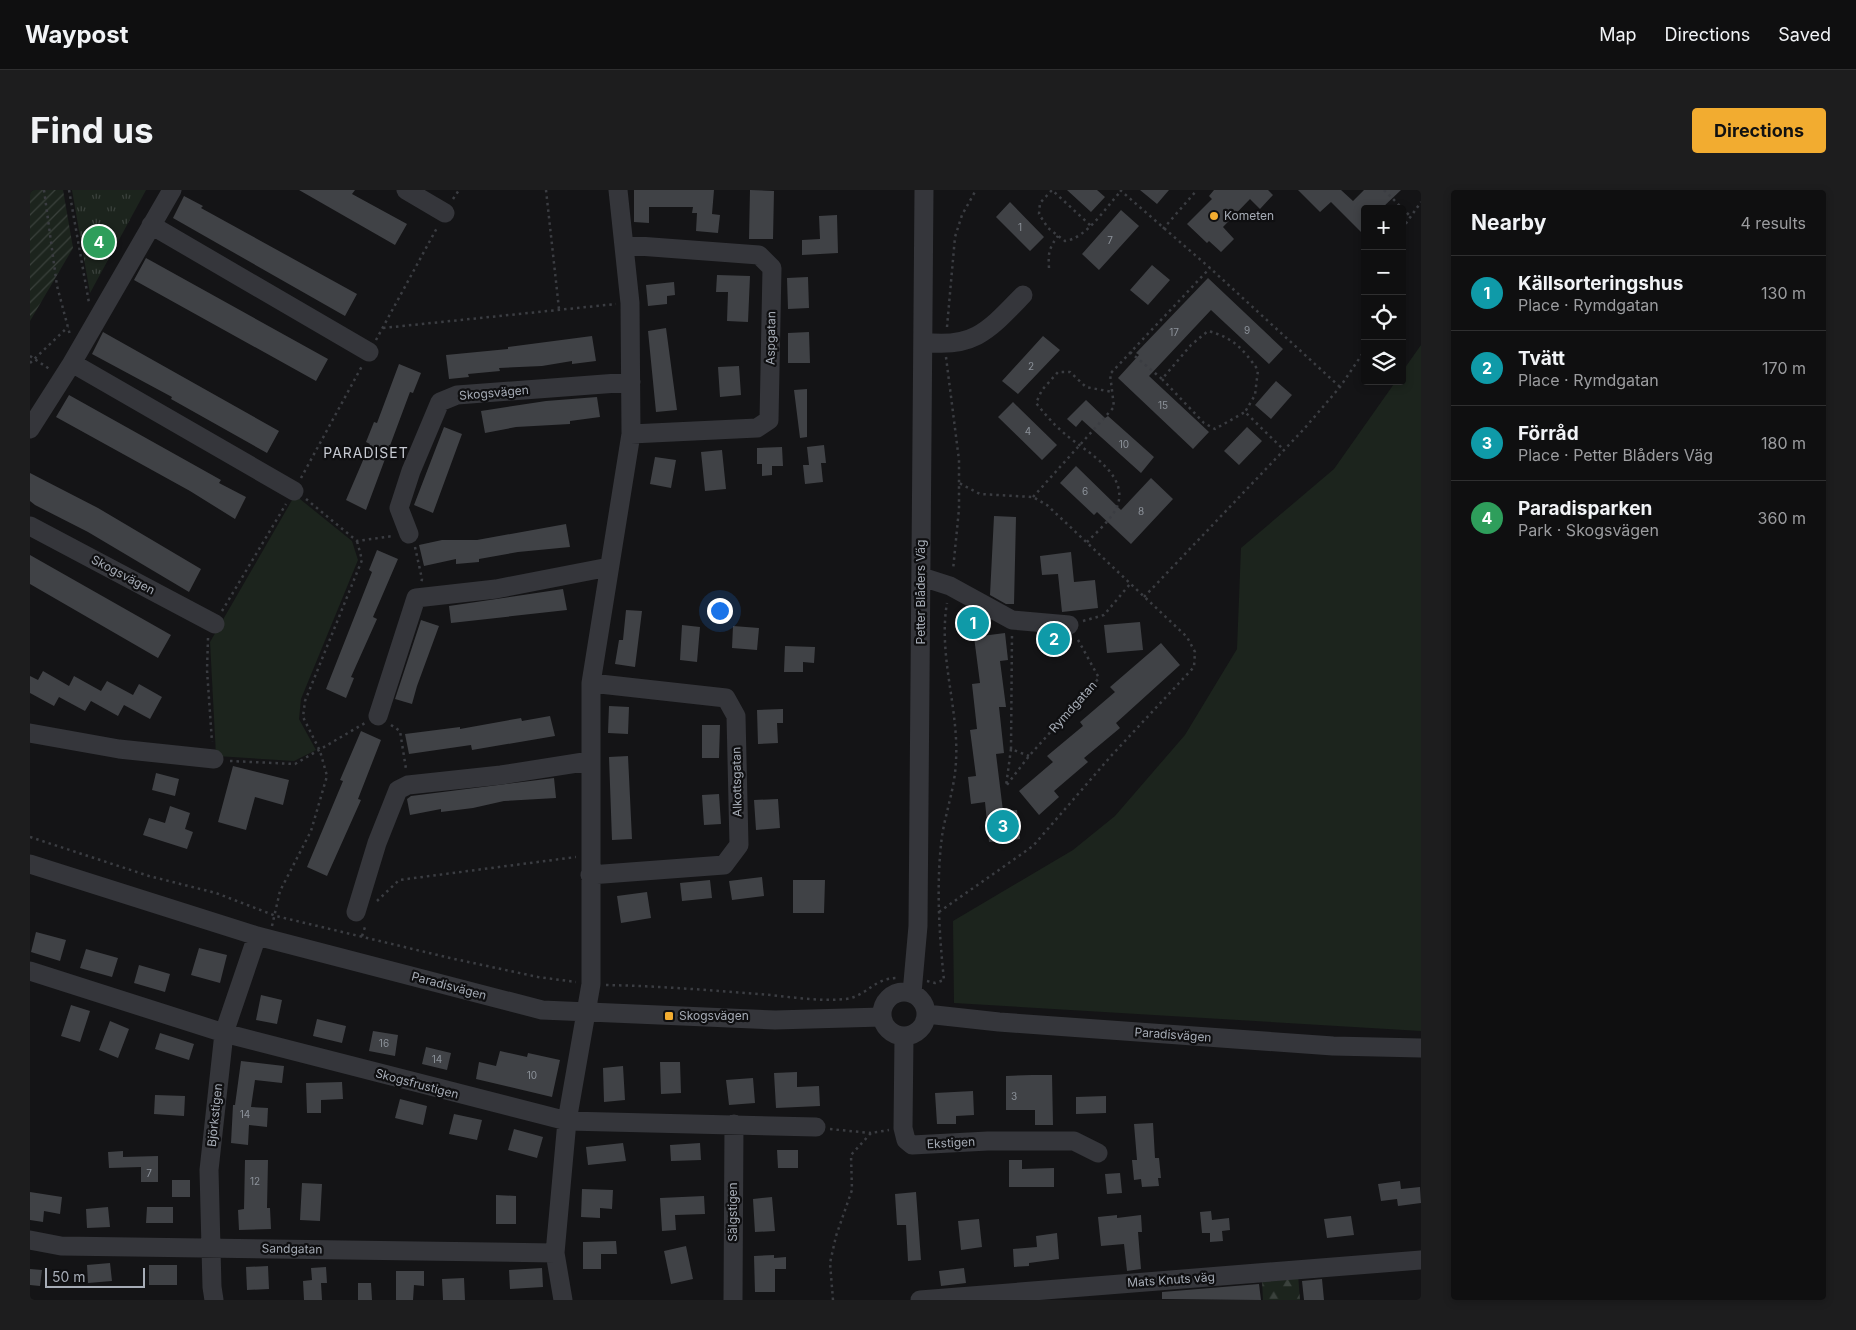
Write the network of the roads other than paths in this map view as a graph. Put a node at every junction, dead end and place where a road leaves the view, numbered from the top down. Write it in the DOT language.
graph roads {
  1 [pos="172,190"];
  2 [pos="406,190"];
  3 [pos="618,190"];
  4 [pos="924,190"];
  5 [pos="445,213"];
  6 [pos="151,225"];
  7 [pos="625,245"];
  8 [pos="1023,295"];
  9 [pos="923,342"];
  10 [pos="369,352"];
  11 [pos="70,366"];
  12 [pos="631,382"];
  13 [pos="30,429"];
  14 [pos="631,434"];
  15 [pos="294,491"];
  16 [pos="30,526"];
  17 [pos="409,534"];
  18 [pos="609,567"];
  19 [pos="922,577"];
  20 [pos="215,624"];
  21 [pos="1068,625"];
  22 [pos="591,683"];
  23 [pos="378,716"];
  24 [pos="30,733"];
  25 [pos="214,759"];
  26 [pos="590,761"];
  27 [pos="30,864"];
  28 [pos="590,875"];
  29 [pos="362,916"];
  30 [pos="262,937"];
  31 [pos="30,971"];
  32 [pos="913,986"];
  33 [pos="588,1013"];
  34 [pos="926,1014"];
  35 [pos="882,1017"];
  36 [pos="224,1033"];
  37 [pos="904,1037"];
  38 [pos="1421,1048"];
  39 [pos="567,1121"];
  40 [pos="734,1124"];
  41 [pos="816,1127"];
  42 [pos="1098,1153"];
  43 [pos="30,1240"];
  44 [pos="211,1248"];
  45 [pos="555,1254"];
  46 [pos="1421,1260"];
  47 [pos="214,1300"];
  48 [pos="563,1300"];
  49 [pos="733,1300"];
  50 [pos="920,1300"];
  1 -- 6 [label="street"];
  2 -- 5 [label="street"];
  3 -- 7 [label="street"];
  4 -- 9 [label="street, Petter Blåders Väg"];
  6 -- 10 [label="street"];
  6 -- 11 [label="street"];
  7 -- 12 [label="street"];
  7 -- 14 [label="street, Aspgatan"];
  8 -- 9 [label="street"];
  9 -- 19 [label="street, Petter Blåders Väg"];
  11 -- 13 [label="street"];
  11 -- 15 [label="street"];
  12 -- 14 [label="street"];
  12 -- 17 [label="street, Skogsvägen"];
  14 -- 18 [label="street"];
  16 -- 20 [label="street, Skogsvägen"];
  18 -- 22 [label="street"];
  18 -- 23 [label="street"];
  19 -- 21 [label="street"];
  19 -- 32 [label="street, Petter Blåders Väg"];
  22 -- 26 [label="street"];
  22 -- 28 [label="street, Alkottsgatan"];
  24 -- 25 [label="street"];
  26 -- 28 [label="street"];
  26 -- 29 [label="street"];
  27 -- 30 [label="street, Paradisvägen"];
  28 -- 33 [label="street"];
  30 -- 33 [label="street, Paradisvägen"];
  30 -- 36 [label="street, Björkstigen"];
  31 -- 36 [label="street, Skogsfrustigen"];
  32 -- 34 [label="street"];
  32 -- 35 [label="street"];
  33 -- 35 [label="street, Paradisvägen"];
  33 -- 39 [label="street"];
  34 -- 37 [label="street"];
  34 -- 38 [label="street, Paradisvägen"];
  35 -- 37 [label="street"];
  36 -- 39 [label="street, Skogsfrustigen"];
  36 -- 44 [label="street, Björkstigen"];
  37 -- 42 [label="street, Ekstigen"];
  39 -- 40 [label="street, Skogsfrustigen"];
  39 -- 45 [label="street"];
  40 -- 41 [label="street, Skogsfrustigen"];
  40 -- 49 [label="street, Sälgstigen"];
  43 -- 44 [label="street, Sandgatan"];
  44 -- 45 [label="street, Sandgatan"];
  44 -- 47 [label="street, Björkstigen"];
  45 -- 48 [label="street"];
  46 -- 50 [label="street, Mats Knuts väg"];
}
